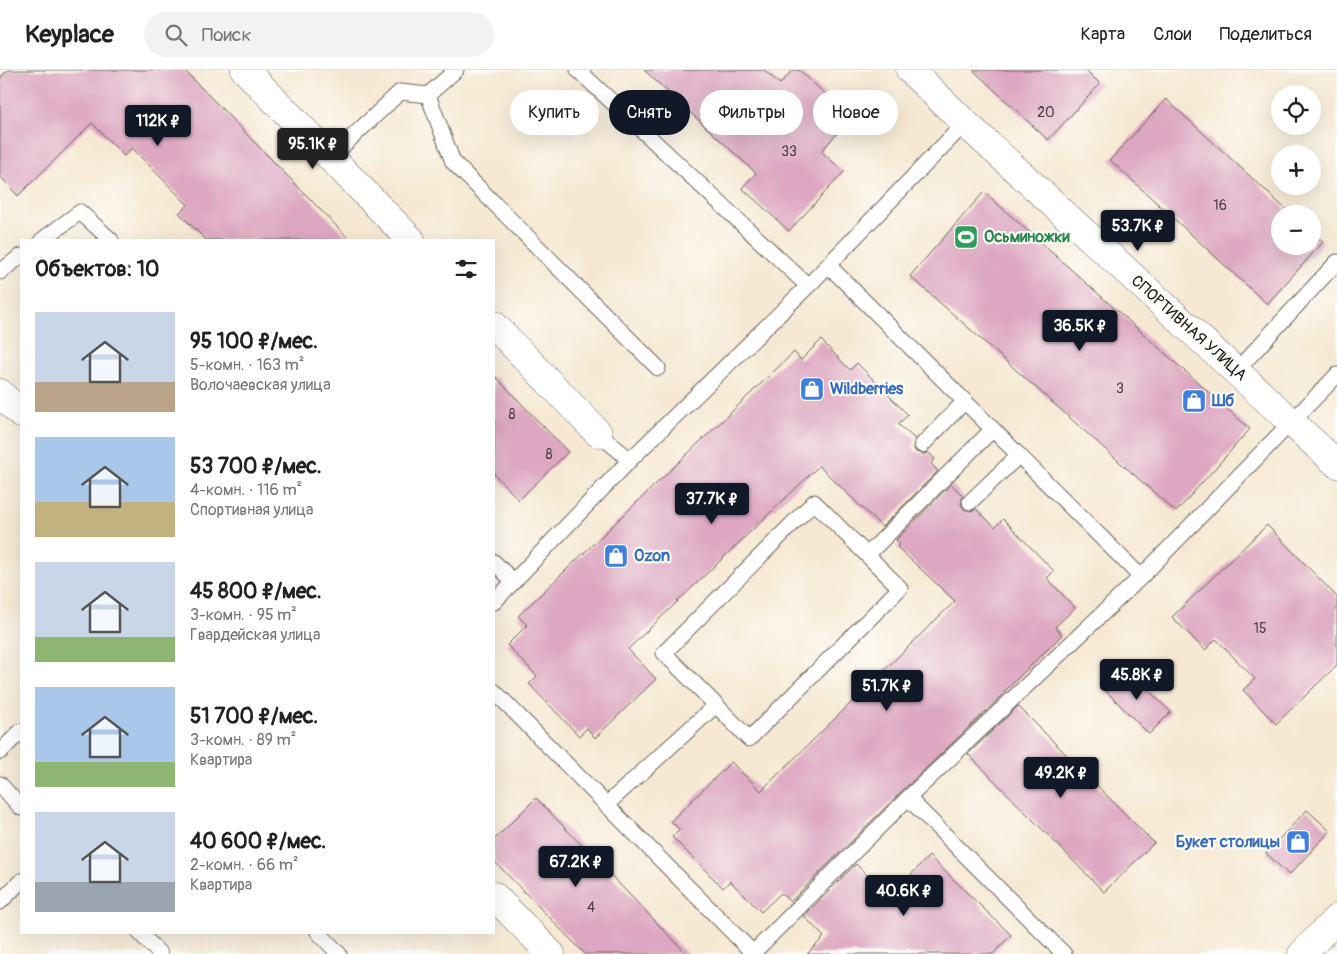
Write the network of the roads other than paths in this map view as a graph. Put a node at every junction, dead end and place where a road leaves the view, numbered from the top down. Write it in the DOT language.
graph roads {
  1 [pos="245,70"];
  2 [pos="456,70"];
  3 [pos="578,70"];
  4 [pos="910,70"];
  5 [pos="428,95"];
  6 [pos="966,123"];
  7 [pos="331,157"];
  8 [pos="43,239"];
  9 [pos="110,239"];
  10 [pos="410,239"];
  11 [pos="20,257"];
  12 [pos="1337,262"];
  13 [pos="829,266"];
  14 [pos="0,272"];
  15 [pos="808,286"];
  16 [pos="495,326"];
  17 [pos="658,368"];
  18 [pos="1236,371"];
  19 [pos="1337,375"];
  20 [pos="0,393"];
  21 [pos="965,401"];
  22 [pos="20,413"];
  23 [pos="1292,422"];
  24 [pos="993,429"];
  25 [pos="598,432"];
  26 [pos="922,445"];
  27 [pos="1019,455"];
  28 [pos="630,460"];
  29 [pos="1337,464"];
  30 [pos="970,502"];
  31 [pos="867,555"];
  32 [pos="495,563"];
  33 [pos="1141,576"];
  34 [pos="514,581"];
  35 [pos="495,601"];
  36 [pos="495,692"];
  37 [pos="716,705"];
  38 [pos="20,732"];
  39 [pos="0,752"];
  40 [pos="0,784"];
  41 [pos="908,798"];
  42 [pos="606,806"];
  43 [pos="20,807"];
  44 [pos="20,882"];
  45 [pos="495,897"];
  46 [pos="0,902"];
  47 [pos="1337,918"];
  48 [pos="141,934"];
  49 [pos="320,934"];
  50 [pos="160,954"];
  51 [pos="339,954"];
  52 [pos="551,954"];
  53 [pos="1064,954"];
  54 [pos="1302,954"];
  1 -- 7 [label="street"];
  2 -- 5 [label="lane"];
  3 -- 15 [label="lane"];
  4 -- 6 [label="street, СПОРТИВНАЯ УЛИЦА"];
  5 -- 7 [label="lane"];
  5 -- 17 [label="lane"];
  6 -- 13 [label="lane"];
  6 -- 18 [label="street, СПОРТИВНАЯ УЛИЦА"];
  7 -- 10 [label="street"];
  8 -- 9 [label="lane"];
  11 -- 14 [label="lane"];
  12 -- 18 [label="lane"];
  13 -- 15 [label="lane"];
  13 -- 21 [label="lane"];
  15 -- 28 [label="lane"];
  16 -- 25 [label="street"];
  18 -- 23 [label="street, СПОРТИВНАЯ УЛИЦА"];
  19 -- 23 [label="lane"];
  20 -- 22 [label="street"];
  21 -- 24 [label="lane"];
  21 -- 26 [label="lane"];
  23 -- 29 [label="street, СПОРТИВНАЯ УЛИЦА"];
  23 -- 33 [label="lane"];
  24 -- 27 [label="lane"];
  24 -- 31 [label="lane"];
  25 -- 28 [label="lane"];
  27 -- 30 [label="lane"];
  27 -- 33 [label="lane"];
  28 -- 34 [label="lane"];
  31 -- 37 [label="lane"];
  31 -- 37 [label="lane"];
  32 -- 34 [label="lane"];
  33 -- 41 [label="lane"];
  34 -- 35 [label="lane"];
  36 -- 42 [label="lane"];
  37 -- 42 [label="lane"];
  38 -- 39 [label="lane"];
  40 -- 43 [label="lane"];
  41 -- 42 [label="lane"];
  41 -- 53 [label="lane"];
  44 -- 46 [label="lane"];
  45 -- 52 [label="street"];
  47 -- 54 [label="street"];
  48 -- 50 [label="lane"];
  49 -- 51 [label="lane"];
}
